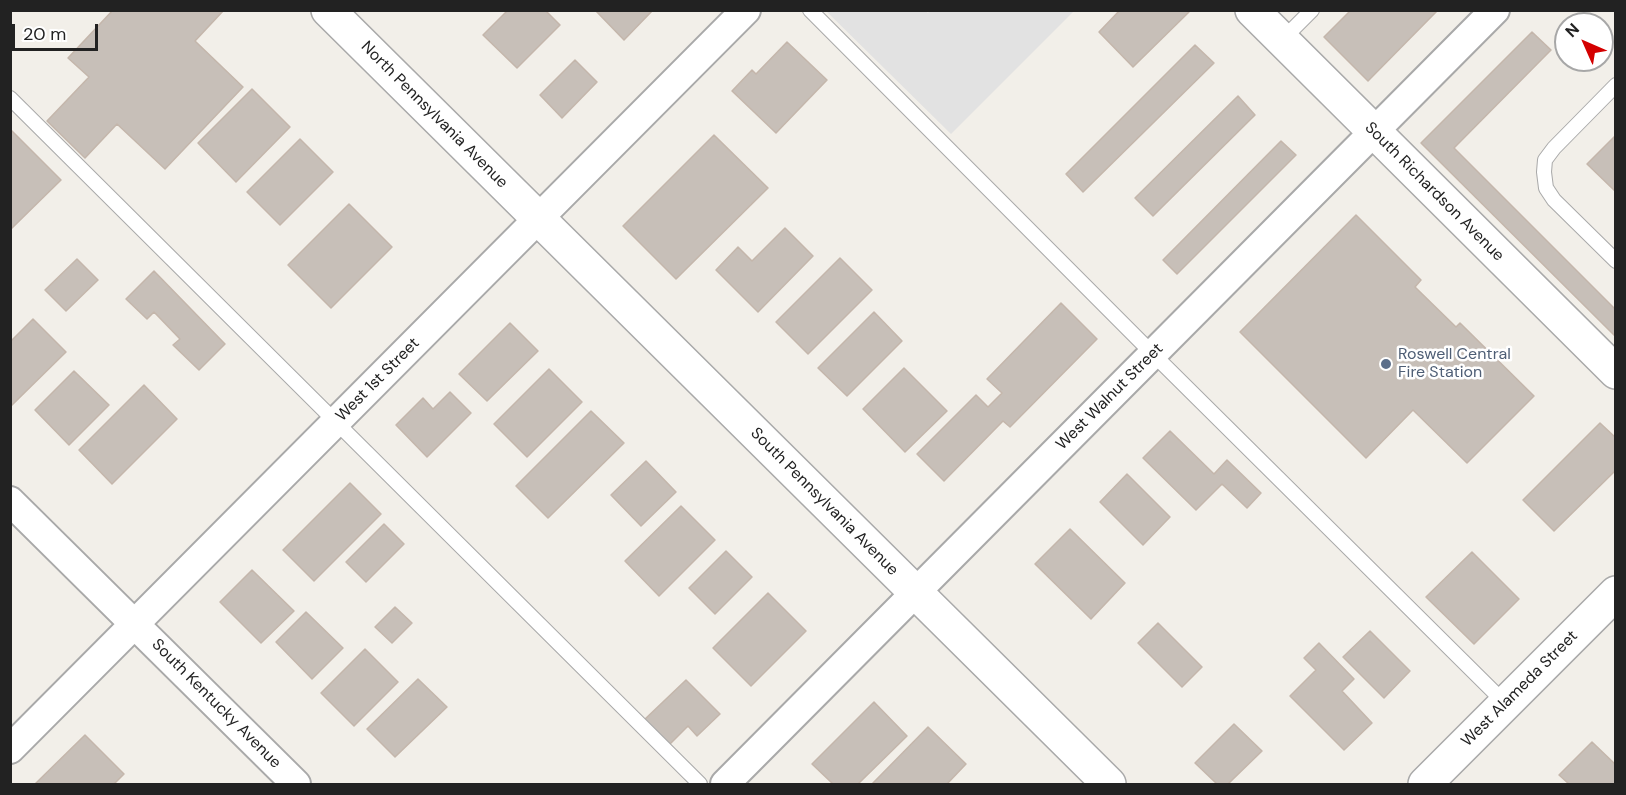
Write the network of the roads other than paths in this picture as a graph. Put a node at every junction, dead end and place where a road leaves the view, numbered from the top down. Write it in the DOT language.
graph roads {
  1 [pos="328,10"];
  2 [pos="746,10"];
  3 [pos="810,10"];
  4 [pos="1252,10"];
  5 [pos="1312,10"];
  6 [pos="1495,10"];
  7 [pos="1282,40"];
  8 [pos="1616,84"];
  9 [pos="10,98"];
  10 [pos="1374,132"];
  11 [pos="539,219"];
  12 [pos="1616,261"];
  13 [pos="1153,354"];
  14 [pos="1616,372"];
  15 [pos="336,422"];
  16 [pos="10,501"];
  17 [pos="1616,592"];
  18 [pos="915,593"];
  19 [pos="135,624"];
  20 [pos="1505,704"];
  21 [pos="10,749"];
  22 [pos="296,784"];
  23 [pos="700,784"];
  24 [pos="725,784"];
  25 [pos="1109,784"];
  26 [pos="1425,784"];
  1 -- 11 [label="street, North Pennsylvania Avenue"];
  2 -- 11 [label="street, West 1st Street"];
  3 -- 13 [label="lane"];
  4 -- 7 [label="street, South Richardson Avenue"];
  5 -- 7 [label="lane"];
  6 -- 10 [label="street, West Walnut Street"];
  7 -- 10 [label="street, South Richardson Avenue"];
  8 -- 12 [label="lane"];
  9 -- 15 [label="lane"];
  10 -- 13 [label="street, West Walnut Street"];
  10 -- 14 [label="street, South Richardson Avenue"];
  11 -- 15 [label="street, West 1st Street"];
  11 -- 18 [label="street, South Pennsylvania Avenue"];
  13 -- 18 [label="street, West Walnut Street"];
  13 -- 20 [label="lane"];
  15 -- 19 [label="street, West 1st Street"];
  15 -- 23 [label="lane"];
  16 -- 19 [label="street, South Kentucky Avenue"];
  17 -- 20 [label="street, West Alameda Street"];
  18 -- 24 [label="street, West Walnut Street"];
  18 -- 25 [label="street, South Pennsylvania Avenue"];
  19 -- 21 [label="street, West 1st Street"];
  19 -- 22 [label="street, South Kentucky Avenue"];
  20 -- 26 [label="street, West Alameda Street"];
}
